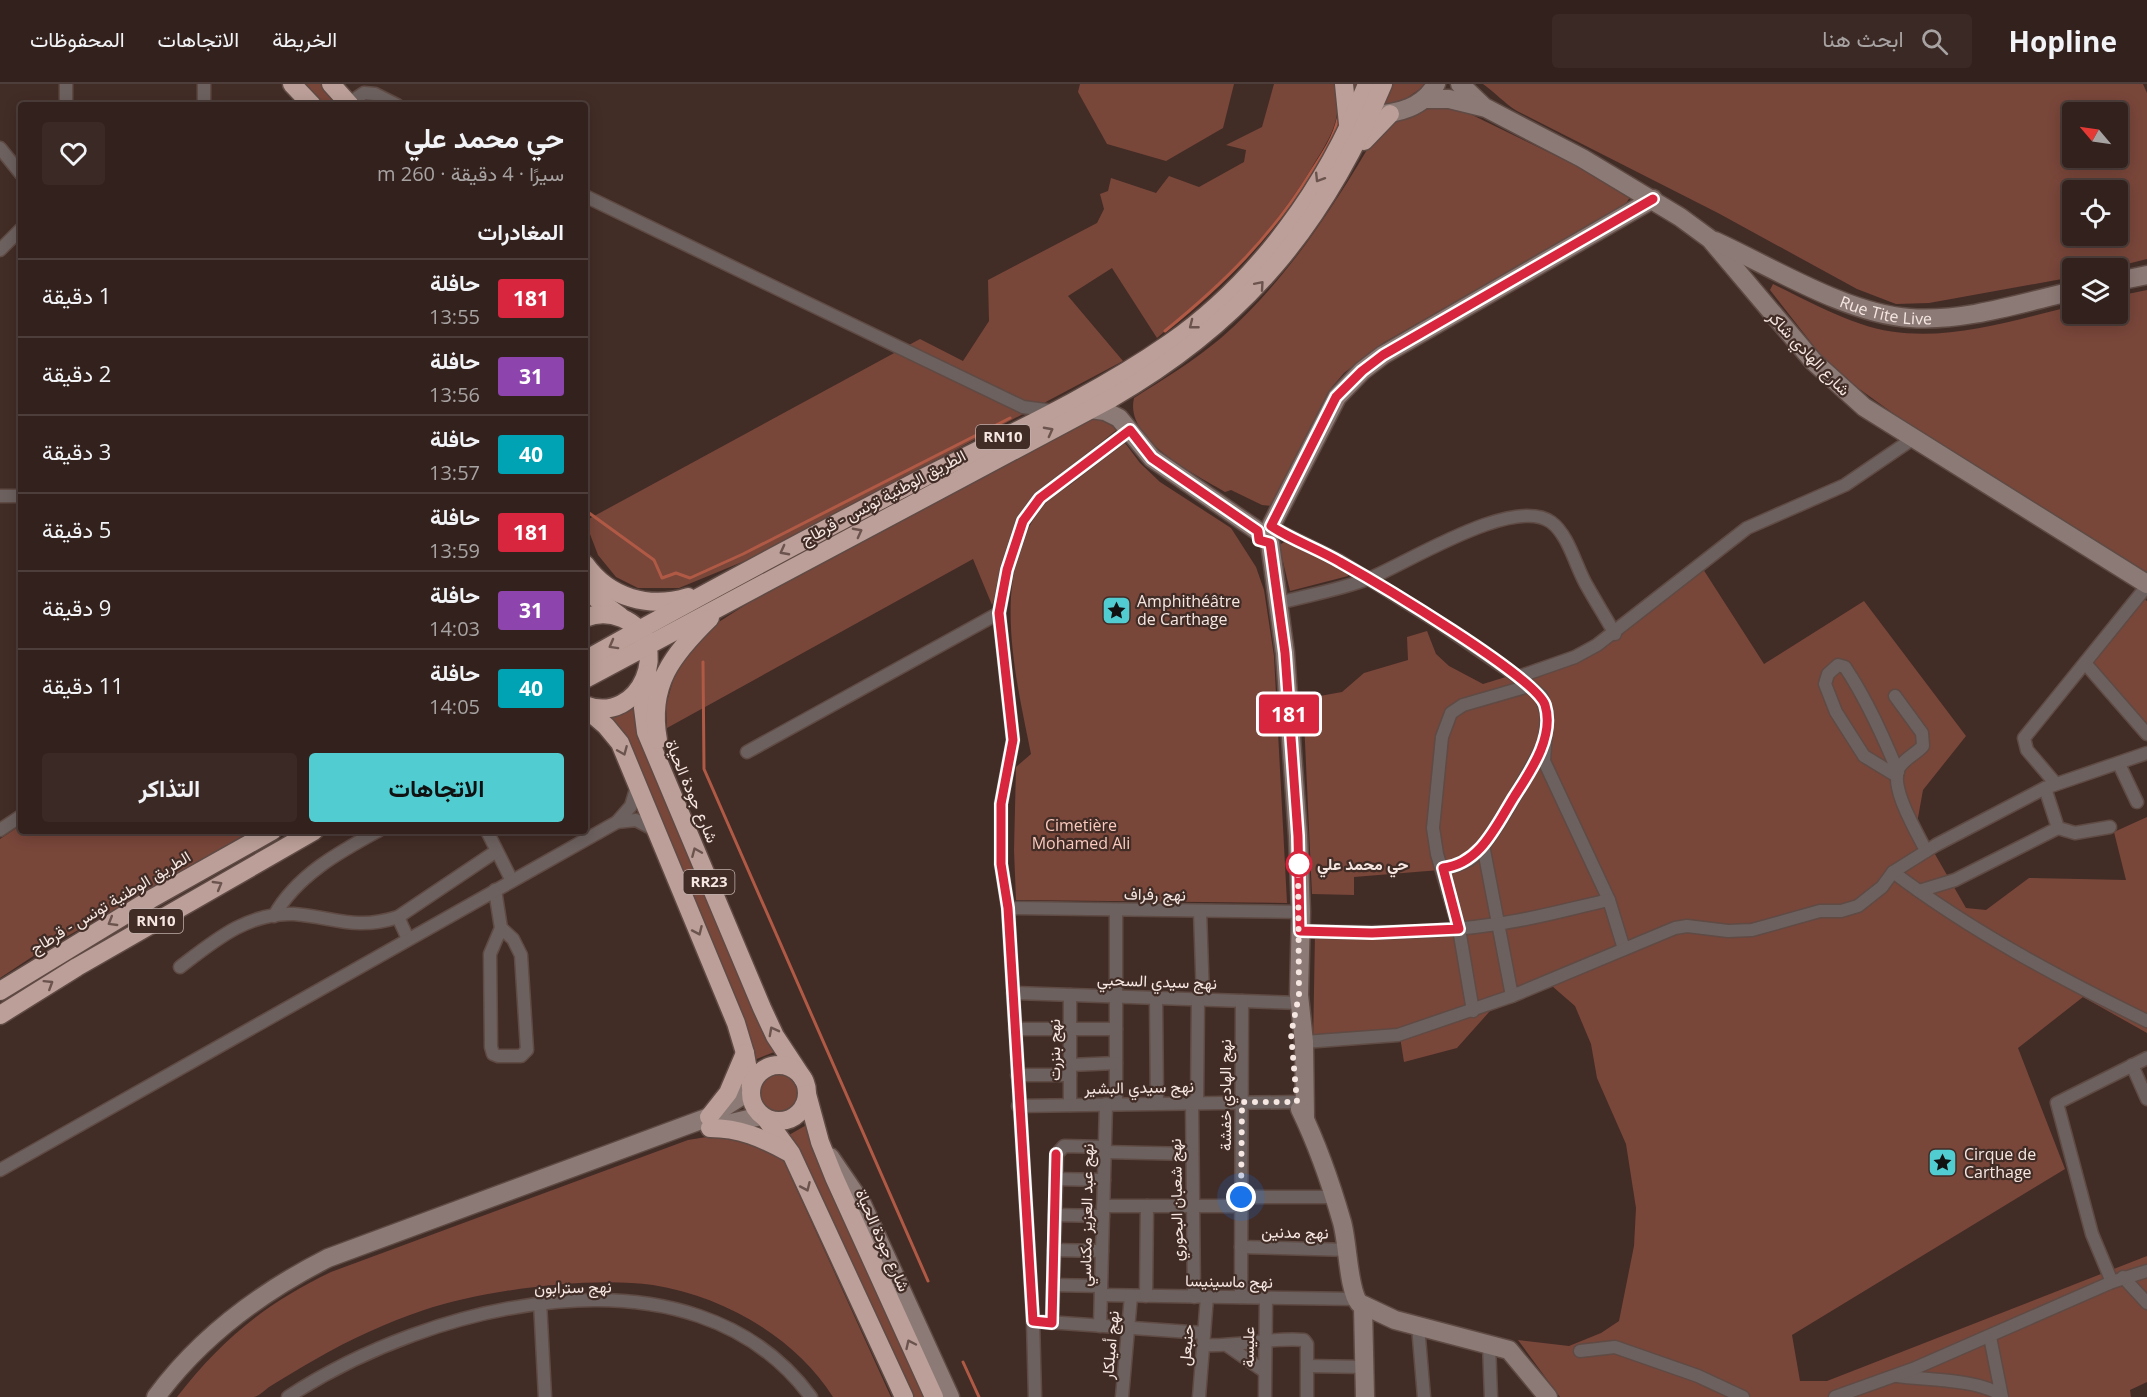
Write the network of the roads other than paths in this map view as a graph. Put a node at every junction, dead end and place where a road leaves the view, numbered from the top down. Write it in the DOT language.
graph roads {
  1 [pos="66,84"];
  2 [pos="204,84"];
  3 [pos="292,84"];
  4 [pos="331,84"];
  5 [pos="1344,84"];
  6 [pos="1367,84"];
  7 [pos="1383,84"];
  8 [pos="1436,84"];
  9 [pos="1460,84"];
  10 [pos="1424,99"];
  11 [pos="1480,99"];
  12 [pos="66,102"];
  13 [pos="204,102"];
  14 [pos="309,102"];
  15 [pos="348,102"];
  16 [pos="353,102"];
  17 [pos="392,102"];
  18 [pos="1364,112"];
  19 [pos="1390,114"];
  20 [pos="1348,128"];
  21 [pos="0,148"];
  22 [pos="1352,153"];
  23 [pos="18,170"];
  24 [pos="588,197"];
  25 [pos="1653,199"];
  26 [pos="18,232"];
  27 [pos="1710,239"];
  28 [pos="0,250"];
  29 [pos="2147,275"];
  30 [pos="2128,279"];
  31 [pos="2062,293"];
  32 [pos="1134,385"];
  33 [pos="1090,409"];
  34 [pos="1053,411"];
  35 [pos="1127,426"];
  36 [pos="1914,438"];
  37 [pos="0,485"];
  38 [pos="0,496"];
  39 [pos="18,496"];
  40 [pos="1268,532"];
  41 [pos="588,568"];
  42 [pos="1367,579"];
  43 [pos="2147,585"];
  44 [pos="588,586"];
  45 [pos="710,590"];
  46 [pos="725,603"];
  47 [pos="1279,603"];
  48 [pos="999,613"];
  49 [pos="588,617"];
  50 [pos="637,632"];
  51 [pos="1615,634"];
  52 [pos="588,658"];
  53 [pos="2085,663"];
  54 [pos="648,674"];
  55 [pos="588,677"];
  56 [pos="1518,677"];
  57 [pos="1529,686"];
  58 [pos="1895,696"];
  59 [pos="588,711"];
  60 [pos="2147,734"];
  61 [pos="1544,743"];
  62 [pos="747,752"];
  63 [pos="2147,753"];
  64 [pos="2119,764"];
  65 [pos="1897,774"];
  66 [pos="637,786"];
  67 [pos="668,786"];
  68 [pos="2050,786"];
  69 [pos="2138,802"];
  70 [pos="18,818"];
  71 [pos="617,822"];
  72 [pos="2110,827"];
  73 [pos="2058,828"];
  74 [pos="0,830"];
  75 [pos="655,830"];
  76 [pos="267,834"];
  77 [pos="309,834"];
  78 [pos="373,834"];
  79 [pos="488,834"];
  80 [pos="1483,845"];
  81 [pos="1926,851"];
  82 [pos="495,852"];
  83 [pos="1443,868"];
  84 [pos="1893,872"];
  85 [pos="512,881"];
  86 [pos="495,890"];
  87 [pos="1919,891"];
  88 [pos="1609,900"];
  89 [pos="1008,908"];
  90 [pos="1116,910"];
  91 [pos="1200,911"];
  92 [pos="1301,912"];
  93 [pos="274,916"];
  94 [pos="398,917"];
  95 [pos="1496,924"];
  96 [pos="501,928"];
  97 [pos="1459,929"];
  98 [pos="1300,931"];
  99 [pos="408,939"];
  100 [pos="1624,949"];
  101 [pos="180,967"];
  102 [pos="0,991"];
  103 [pos="1013,993"];
  104 [pos="1070,995"];
  105 [pos="1116,996"];
  106 [pos="1512,996"];
  107 [pos="1156,998"];
  108 [pos="1200,999"];
  109 [pos="1299,1000"];
  110 [pos="1242,1001"];
  111 [pos="1473,1011"];
  112 [pos="0,1015"];
  113 [pos="2147,1021"];
  114 [pos="1015,1029"];
  115 [pos="1070,1029"];
  116 [pos="1116,1029"];
  117 [pos="1304,1042"];
  118 [pos="745,1053"];
  119 [pos="2147,1058"];
  120 [pos="1116,1063"];
  121 [pos="2132,1065"];
  122 [pos="1070,1070"];
  123 [pos="1017,1075"];
  124 [pos="806,1087"];
  125 [pos="751,1088"];
  126 [pos="2147,1099"];
  127 [pos="1194,1102"];
  128 [pos="1242,1102"];
  129 [pos="1157,1103"];
  130 [pos="1111,1104"];
  131 [pos="1070,1105"];
  132 [pos="1018,1106"];
  133 [pos="1301,1110"];
  134 [pos="763,1117"];
  135 [pos="710,1122"];
  136 [pos="820,1142"];
  137 [pos="1105,1150"];
  138 [pos="791,1153"];
  139 [pos="1192,1154"];
  140 [pos="0,1170"];
  141 [pos="1056,1179"];
  142 [pos="1104,1180"];
  143 [pos="1333,1197"];
  144 [pos="1241,1201"];
  145 [pos="1147,1206"];
  146 [pos="1193,1206"];
  147 [pos="1103,1211"];
  148 [pos="1055,1215"];
  149 [pos="1241,1247"];
  150 [pos="1054,1250"];
  151 [pos="1349,1250"];
  152 [pos="1102,1251"];
  153 [pos="2147,1271"];
  154 [pos="2118,1280"];
  155 [pos="1053,1285"];
  156 [pos="1101,1291"];
  157 [pos="1131,1296"];
  158 [pos="1146,1296"];
  159 [pos="1194,1296"];
  160 [pos="1207,1297"];
  161 [pos="1241,1297"];
  162 [pos="1266,1298"];
  163 [pos="540,1302"];
  164 [pos="1360,1303"];
  165 [pos="2147,1303"];
  166 [pos="1033,1321"];
  167 [pos="1052,1323"];
  168 [pos="1100,1326"];
  169 [pos="1418,1326"];
  170 [pos="1128,1328"];
  171 [pos="1990,1337"];
  172 [pos="1204,1339"];
  173 [pos="1265,1341"];
  174 [pos="1489,1344"];
  175 [pos="1228,1346"];
  176 [pos="1580,1351"];
  177 [pos="1308,1366"];
  178 [pos="1364,1367"];
  179 [pos="1264,1371"];
  180 [pos="1895,1376"];
  181 [pos="1725,1393"];
  182 [pos="2001,1396"];
  183 [pos="156,1397"];
  184 [pos="168,1397"];
  185 [pos="288,1397"];
  186 [pos="545,1397"];
  187 [pos="812,1397"];
  188 [pos="904,1397"];
  189 [pos="934,1397"];
  190 [pos="950,1397"];
  191 [pos="1035,1397"];
  192 [pos="1122,1397"];
  193 [pos="1199,1397"];
  194 [pos="1265,1397"];
  195 [pos="1307,1397"];
  196 [pos="1365,1397"];
  197 [pos="1424,1397"];
  198 [pos="1491,1397"];
  199 [pos="1548,1397"];
  200 [pos="1743,1397"];
  201 [pos="1835,1397"];
  1 -- 12 [label="street"];
  2 -- 13 [label="street"];
  3 -- 14 [label="highway"];
  4 -- 15 [label="highway"];
  5 -- 18 [label="street"];
  5 -- 20 [label="highway"];
  6 -- 18 [label="highway, الطريق الوطنية تونس - قرطاج / RN10"];
  7 -- 18 [label="highway, الطريق الوطنية تونس - قرطاج / RN10"];
  8 -- 10 [label="street"];
  9 -- 11 [label="street"];
  10 -- 11 [label="street"];
  10 -- 19 [label="street"];
  11 -- 25 [label="street, شارع الهادي شاكر"];
  16 -- 17 [label="street"];
  18 -- 19 [label="street"];
  18 -- 20 [label="highway, الطريق الوطنية تونس - قرطاج / RN10"];
  18 -- 22 [label="highway, الطريق الوطنية تونس - قرطاج / RN10"];
  19 -- 22 [label="highway"];
  20 -- 34 [label="highway, الطريق الوطنية تونس - قرطاج / RN10, one-way"];
  21 -- 23 [label="street"];
  32 -- 22 [label="highway, الطريق الوطنية تونس - قرطاج / RN10, one-way"];
  24 -- 34 [label="street"];
  25 -- 27 [label="street, شارع الهادي شاكر"];
  25 -- 40 [label="street"];
  26 -- 28 [label="street"];
  27 -- 31 [label="street, Rue Tite Live"];
  27 -- 36 [label="street, شارع الهادي شاكر"];
  29 -- 30 [label="street"];
  32 -- 33 [label="highway, الطريق الوطنية تونس - قرطاج / RN10"];
  32 -- 35 [label="street"];
  33 -- 35 [label="street"];
  46 -- 33 [label="highway, الطريق الوطنية تونس - قرطاج / RN10, one-way"];
  34 -- 45 [label="highway, الطريق الوطنية تونس - قرطاج / RN10, one-way"];
  35 -- 40 [label="street"];
  35 -- 48 [label="street"];
  36 -- 43 [label="street, شارع الهادي شاكر"];
  36 -- 51 [label="street"];
  37 -- 38 [label="street"];
  38 -- 39 [label="street"];
  40 -- 42 [label="street"];
  40 -- 47 [label="street"];
  41 -- 45 [label="highway"];
  42 -- 47 [label="street"];
  42 -- 51 [label="street"];
  42 -- 56 [label="street"];
  43 -- 53 [label="street"];
  44 -- 50 [label="highway"];
  45 -- 50 [label="highway, الطريق الوطنية تونس - قرطاج / RN10"];
  46 -- 50 [label="highway, الطريق الوطنية تونس - قرطاج / RN10"];
  46 -- 67 [label="highway"];
  47 -- 92 [label="street"];
  48 -- 62 [label="street"];
  48 -- 89 [label="street"];
  49 -- 50 [label="highway"];
  50 -- 52 [label="highway, الطريق الوطنية تونس - قرطاج / RN10, one-way"];
  50 -- 54 [label="highway, شارع جودة الحياة"];
  50 -- 55 [label="highway, الطريق الوطنية تونس - قرطاج / RN10"];
  51 -- 56 [label="street"];
  53 -- 60 [label="street"];
  53 -- 68 [label="street"];
  54 -- 59 [label="highway"];
  54 -- 67 [label="highway, شارع جودة الحياة / RR23"];
  56 -- 57 [label="street"];
  57 -- 61 [label="street"];
  57 -- 83 [label="street"];
  58 -- 65 [label="street"];
  59 -- 66 [label="highway, RR23, one-way"];
  61 -- 80 [label="street"];
  61 -- 88 [label="street"];
  63 -- 64 [label="street"];
  64 -- 68 [label="street"];
  64 -- 69 [label="street"];
  65 -- 65 [label="street"];
  65 -- 81 [label="street"];
  66 -- 71 [label="street"];
  66 -- 75 [label="highway, RR23"];
  124 -- 67 [label="highway, شارع جودة الحياة / RR23, one-way"];
  68 -- 73 [label="street"];
  68 -- 81 [label="street"];
  70 -- 74 [label="street"];
  71 -- 75 [label="street"];
  71 -- 85 [label="street"];
  72 -- 73 [label="street"];
  73 -- 87 [label="street"];
  75 -- 118 [label="highway, RR23, one-way"];
  76 -- 102 [label="highway, الطريق الوطنية تونس - قرطاج / RN10, one-way"];
  112 -- 77 [label="highway, RN10, one-way"];
  78 -- 93 [label="street"];
  79 -- 82 [label="street"];
  80 -- 83 [label="street"];
  80 -- 95 [label="street"];
  81 -- 84 [label="street"];
  82 -- 85 [label="street"];
  82 -- 94 [label="street"];
  83 -- 97 [label="street"];
  84 -- 87 [label="street"];
  84 -- 100 [label="street"];
  85 -- 86 [label="street"];
  86 -- 96 [label="street"];
  86 -- 99 [label="street"];
  87 -- 113 [label="street"];
  88 -- 95 [label="street"];
  88 -- 100 [label="street"];
  89 -- 90 [label="street, نهج رفراف"];
  89 -- 103 [label="street"];
  90 -- 91 [label="street, نهج رفراف"];
  90 -- 105 [label="street, نهج عبد العزيز مكناسي"];
  91 -- 92 [label="street, نهج رفراف"];
  91 -- 108 [label="street, نهج شعبان البحوري"];
  92 -- 98 [label="street"];
  93 -- 94 [label="street"];
  93 -- 101 [label="street"];
  94 -- 99 [label="street"];
  95 -- 97 [label="street"];
  95 -- 106 [label="street"];
  96 -- 96 [label="street"];
  97 -- 98 [label="street"];
  97 -- 111 [label="street"];
  98 -- 109 [label="street"];
  99 -- 140 [label="street"];
  100 -- 106 [label="street"];
  103 -- 104 [label="street, نهج سيدي السحبي"];
  103 -- 114 [label="street"];
  104 -- 105 [label="street, نهج سيدي السحبي"];
  104 -- 115 [label="street, نهج بنزرت"];
  105 -- 107 [label="street, نهج سيدي السحبي"];
  105 -- 116 [label="street, نهج عبد العزيز مكناسي"];
  106 -- 111 [label="street"];
  107 -- 108 [label="street, نهج سيدي السحبي"];
  107 -- 129 [label="street"];
  108 -- 110 [label="street, نهج سيدي السحبي"];
  108 -- 127 [label="street, نهج شعبان البحوري"];
  109 -- 110 [label="street, نهج سيدي السحبي"];
  109 -- 117 [label="street"];
  109 -- 133 [label="street"];
  110 -- 128 [label="street, نهج الهادي خفشة"];
  111 -- 117 [label="street"];
  114 -- 115 [label="street"];
  114 -- 123 [label="street"];
  115 -- 116 [label="street"];
  115 -- 122 [label="street, نهج بنزرت"];
  116 -- 120 [label="street, نهج عبد العزيز مكناسي"];
  117 -- 133 [label="street"];
  118 -- 125 [label="highway, RR23"];
  118 -- 135 [label="highway"];
  119 -- 121 [label="street"];
  120 -- 122 [label="street"];
  120 -- 130 [label="street, نهج عبد العزيز مكناسي"];
  121 -- 126 [label="street"];
  121 -- 154 [label="street"];
  122 -- 123 [label="street"];
  122 -- 131 [label="street, نهج بنزرت"];
  123 -- 132 [label="street"];
  124 -- 125 [label="highway"];
  124 -- 134 [label="highway"];
  124 -- 136 [label="highway, شارع جودة الحياة / RR23"];
  125 -- 134 [label="highway, RR23"];
  125 -- 135 [label="street"];
  127 -- 128 [label="street, نهج سيدي البشير"];
  127 -- 129 [label="street, نهج سيدي البشير"];
  127 -- 139 [label="street, نهج شعبان البحوري"];
  128 -- 133 [label="street, نهج سيدي البشير"];
  128 -- 144 [label="street, نهج الهادي خفشة"];
  129 -- 130 [label="street, نهج سيدي البشير"];
  130 -- 131 [label="street, نهج سيدي البشير"];
  130 -- 137 [label="street, نهج عبد العزيز مكناسي"];
  131 -- 132 [label="street, نهج سيدي البشير"];
  132 -- 166 [label="street"];
  133 -- 143 [label="street"];
  134 -- 135 [label="street"];
  134 -- 138 [label="highway, RR23"];
  135 -- 138 [label="highway"];
  135 -- 183 [label="street"];
  135 -- 184 [label="street"];
  189 -- 136 [label="highway, شارع جودة الحياة / RR23, one-way"];
  136 -- 190 [label="street"];
  137 -- 139 [label="street"];
  137 -- 141 [label="street"];
  137 -- 142 [label="street, نهج عبد العزيز مكناسي"];
  138 -- 188 [label="highway, RR23, one-way"];
  139 -- 146 [label="street, نهج شعبان البحوري"];
  141 -- 142 [label="street"];
  141 -- 148 [label="street"];
  142 -- 147 [label="street, نهج عبد العزيز مكناسي"];
  143 -- 144 [label="street"];
  143 -- 151 [label="street"];
  144 -- 146 [label="street"];
  144 -- 149 [label="street, نهج الهادي خفشة"];
  145 -- 146 [label="street"];
  145 -- 147 [label="street"];
  145 -- 158 [label="street"];
  146 -- 159 [label="street, نهج شعبان البحوري"];
  147 -- 148 [label="street"];
  147 -- 152 [label="street, نهج عبد العزيز مكناسي"];
  148 -- 150 [label="street"];
  149 -- 151 [label="street, نهج مدنين"];
  149 -- 161 [label="street, نهج الهادي خفشة"];
  150 -- 152 [label="street"];
  150 -- 155 [label="street"];
  151 -- 164 [label="street"];
  152 -- 156 [label="street, نهج عبد العزيز مكناسي"];
  153 -- 154 [label="street"];
  154 -- 165 [label="street"];
  154 -- 171 [label="street"];
  155 -- 156 [label="street, نهج ماسينيسا"];
  155 -- 167 [label="street"];
  156 -- 157 [label="street, نهج ماسينيسا"];
  156 -- 168 [label="street, نهج عبد العزيز مكناسي"];
  157 -- 158 [label="street, نهج ماسينيسا"];
  157 -- 170 [label="street, نهج أميلكار"];
  158 -- 159 [label="street, نهج ماسينيسا"];
  159 -- 160 [label="street, نهج ماسينيسا"];
  160 -- 161 [label="street, نهج ماسينيسا"];
  160 -- 172 [label="street, حنبعل"];
  161 -- 162 [label="street, نهج ماسينيسا"];
  162 -- 164 [label="street, نهج ماسينيسا"];
  162 -- 173 [label="street, عليسة"];
  163 -- 185 [label="street, نهج سترابون"];
  163 -- 186 [label="street"];
  163 -- 187 [label="street, نهج سترابون"];
  164 -- 169 [label="street"];
  164 -- 178 [label="street"];
  166 -- 167 [label="street"];
  166 -- 191 [label="street"];
  167 -- 168 [label="street"];
  168 -- 170 [label="street"];
  169 -- 174 [label="street"];
  169 -- 197 [label="street"];
  170 -- 172 [label="street"];
  170 -- 192 [label="street, نهج أميلكار"];
  171 -- 180 [label="street"];
  171 -- 182 [label="street"];
  172 -- 175 [label="street"];
  172 -- 193 [label="street, حنبعل"];
  173 -- 175 [label="street"];
  173 -- 177 [label="street"];
  173 -- 179 [label="street, عليسة"];
  174 -- 198 [label="street"];
  174 -- 199 [label="street"];
  175 -- 179 [label="street"];
  176 -- 181 [label="street"];
  177 -- 178 [label="street"];
  177 -- 195 [label="street"];
  178 -- 196 [label="street"];
  179 -- 194 [label="street, عليسة"];
  180 -- 182 [label="street"];
  180 -- 201 [label="street"];
  181 -- 200 [label="street"];
}
